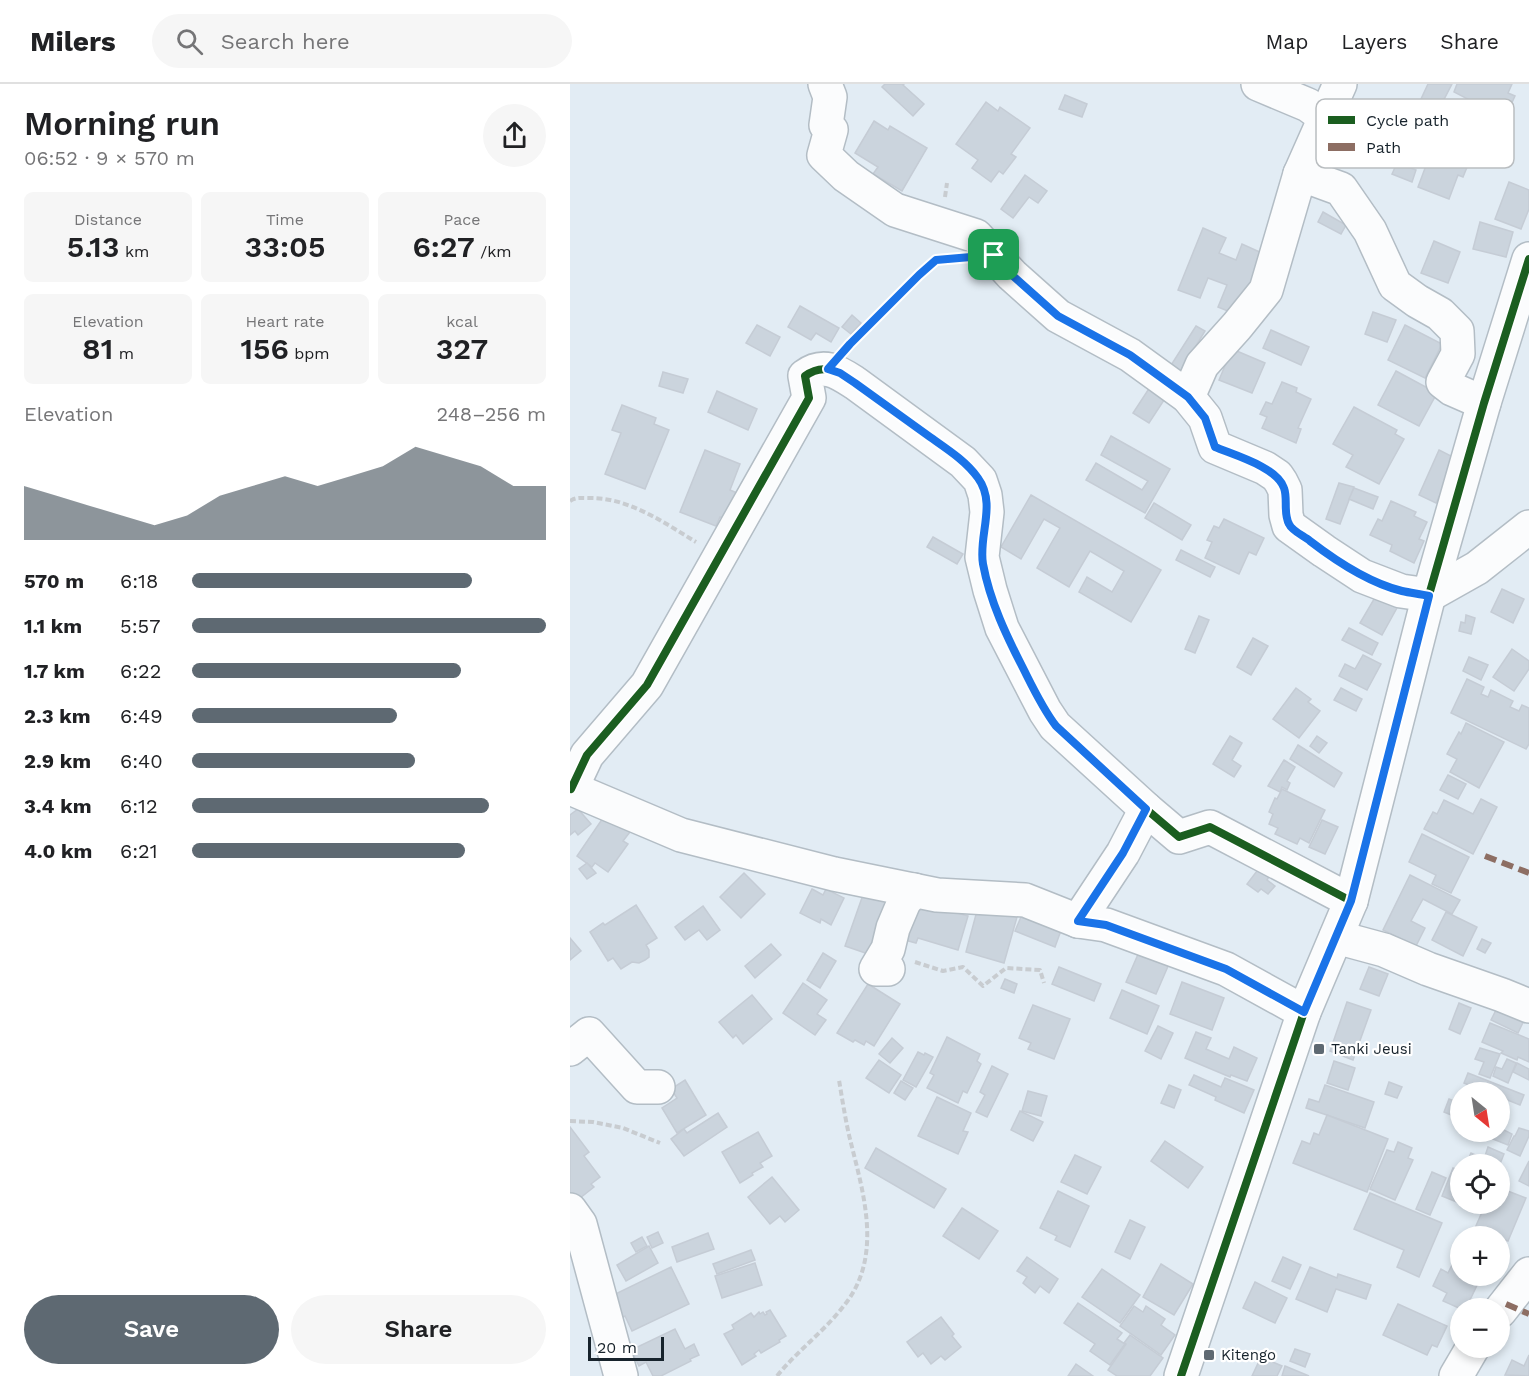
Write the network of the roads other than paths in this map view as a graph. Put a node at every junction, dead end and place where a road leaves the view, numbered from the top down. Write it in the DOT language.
graph roads {
  1 [pos="825,84"];
  2 [pos="1258,84"];
  3 [pos="1340,84"];
  4 [pos="1334,99"];
  5 [pos="1316,111"];
  6 [pos="1316,140"];
  7 [pos="1300,174"];
  8 [pos="1529,259"];
  9 [pos="1188,397"];
  10 [pos="1484,403"];
  11 [pos="1529,527"];
  12 [pos="1429,596"];
  13 [pos="571,788"];
  14 [pos="1146,809"];
  15 [pos="914,890"];
  16 [pos="1351,901"];
  17 [pos="1078,921"];
  18 [pos="1336,937"];
  19 [pos="888,969"];
  20 [pos="1529,1006"];
  21 [pos="1304,1012"];
  22 [pos="570,1049"];
  23 [pos="658,1087"];
  24 [pos="570,1210"];
  25 [pos="1529,1274"];
  26 [pos="1510,1298"];
  27 [pos="1467,1358"];
  28 [pos="621,1376"];
  29 [pos="1181,1376"];
  30 [pos="1456,1376"];
  1 -- 9 [label="street"];
  2 -- 5 [label="street"];
  3 -- 4 [label="street"];
  6 -- 7 [label="street"];
  7 -- 9 [label="street"];
  7 -- 10 [label="street"];
  8 -- 10 [label="street"];
  9 -- 12 [label="street"];
  10 -- 12 [label="street"];
  11 -- 12 [label="street"];
  12 -- 16 [label="street"];
  13 -- 14 [label="street"];
  13 -- 15 [label="street"];
  14 -- 16 [label="street"];
  14 -- 17 [label="street"];
  15 -- 17 [label="street"];
  15 -- 19 [label="street"];
  16 -- 18 [label="street"];
  17 -- 21 [label="street"];
  18 -- 20 [label="street"];
  18 -- 21 [label="street"];
  21 -- 29 [label="street"];
  22 -- 23 [label="street"];
  24 -- 28 [label="street"];
  25 -- 26 [label="street"];
  27 -- 30 [label="street"];
}
